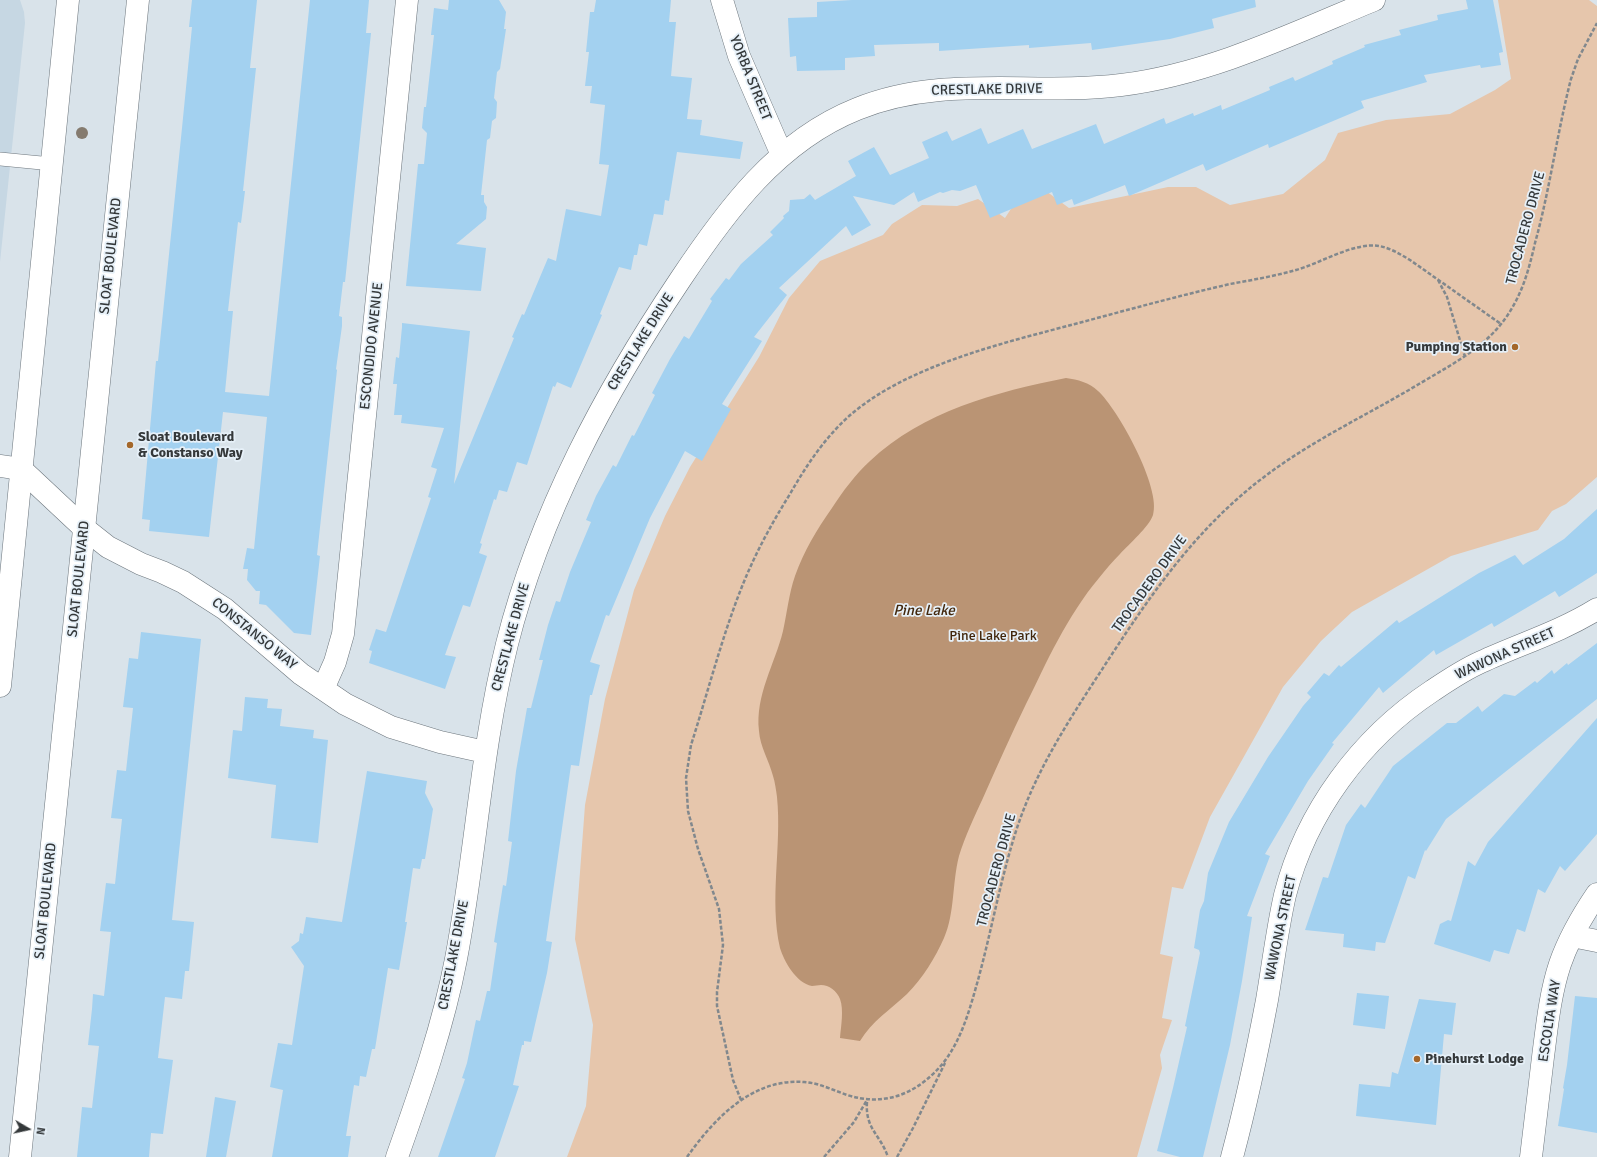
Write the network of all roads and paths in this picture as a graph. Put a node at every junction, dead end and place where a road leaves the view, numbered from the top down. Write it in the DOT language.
graph roads {
  1 [pos="68,0"];
  2 [pos="138,0"];
  3 [pos="407,0"];
  4 [pos="722,0"];
  5 [pos="1374,0"];
  6 [pos="1597,23"];
  7 [pos="782,155"];
  8 [pos="0,159"];
  9 [pos="52,164"];
  10 [pos="1438,279"];
  11 [pos="1501,324"];
  12 [pos="1465,357"];
  13 [pos="0,466"];
  14 [pos="21,469"];
  15 [pos="84,528"];
  16 [pos="1597,609"];
  17 [pos="0,686"];
  18 [pos="323,690"];
  19 [pos="485,752"];
  20 [pos="1597,894"];
  21 [pos="1572,936"];
  22 [pos="1597,941"];
  23 [pos="948,1057"];
  24 [pos="740,1100"];
  25 [pos="867,1100"];
  26 [pos="20,1157"];
  27 [pos="397,1157"];
  28 [pos="687,1157"];
  29 [pos="824,1157"];
  30 [pos="888,1157"];
  31 [pos="897,1157"];
  32 [pos="1232,1157"];
  33 [pos="1531,1157"];
  1 -- 9 [label="street"];
  2 -- 15 [label="street, SLOAT BOULEVARD"];
  3 -- 18 [label="street, ESCONDIDO AVENUE"];
  4 -- 7 [label="street, YORBA STREET"];
  5 -- 7 [label="street, CRESTLAKE DRIVE"];
  6 -- 11 [label="path, TROCADERO DRIVE"];
  7 -- 19 [label="street, CRESTLAKE DRIVE"];
  8 -- 9 [label="lane"];
  9 -- 14 [label="street"];
  10 -- 11 [label="path"];
  10 -- 12 [label="path"];
  10 -- 24 [label="path"];
  11 -- 12 [label="path, TROCADERO DRIVE"];
  12 -- 23 [label="path, TROCADERO DRIVE"];
  13 -- 14 [label="street"];
  14 -- 15 [label="street, CONSTANSO WAY"];
  14 -- 17 [label="street"];
  15 -- 18 [label="street, CONSTANSO WAY"];
  15 -- 26 [label="street, SLOAT BOULEVARD"];
  16 -- 32 [label="street, WAWONA STREET"];
  18 -- 19 [label="street, CONSTANSO WAY"];
  19 -- 27 [label="street, CRESTLAKE DRIVE"];
  20 -- 21 [label="street, ESCOLTA WAY"];
  21 -- 22 [label="street"];
  21 -- 33 [label="street, ESCOLTA WAY"];
  23 -- 25 [label="path, TROCADERO DRIVE"];
  23 -- 31 [label="path"];
  24 -- 25 [label="path"];
  24 -- 28 [label="path"];
  25 -- 29 [label="path"];
  25 -- 30 [label="path"];
}
